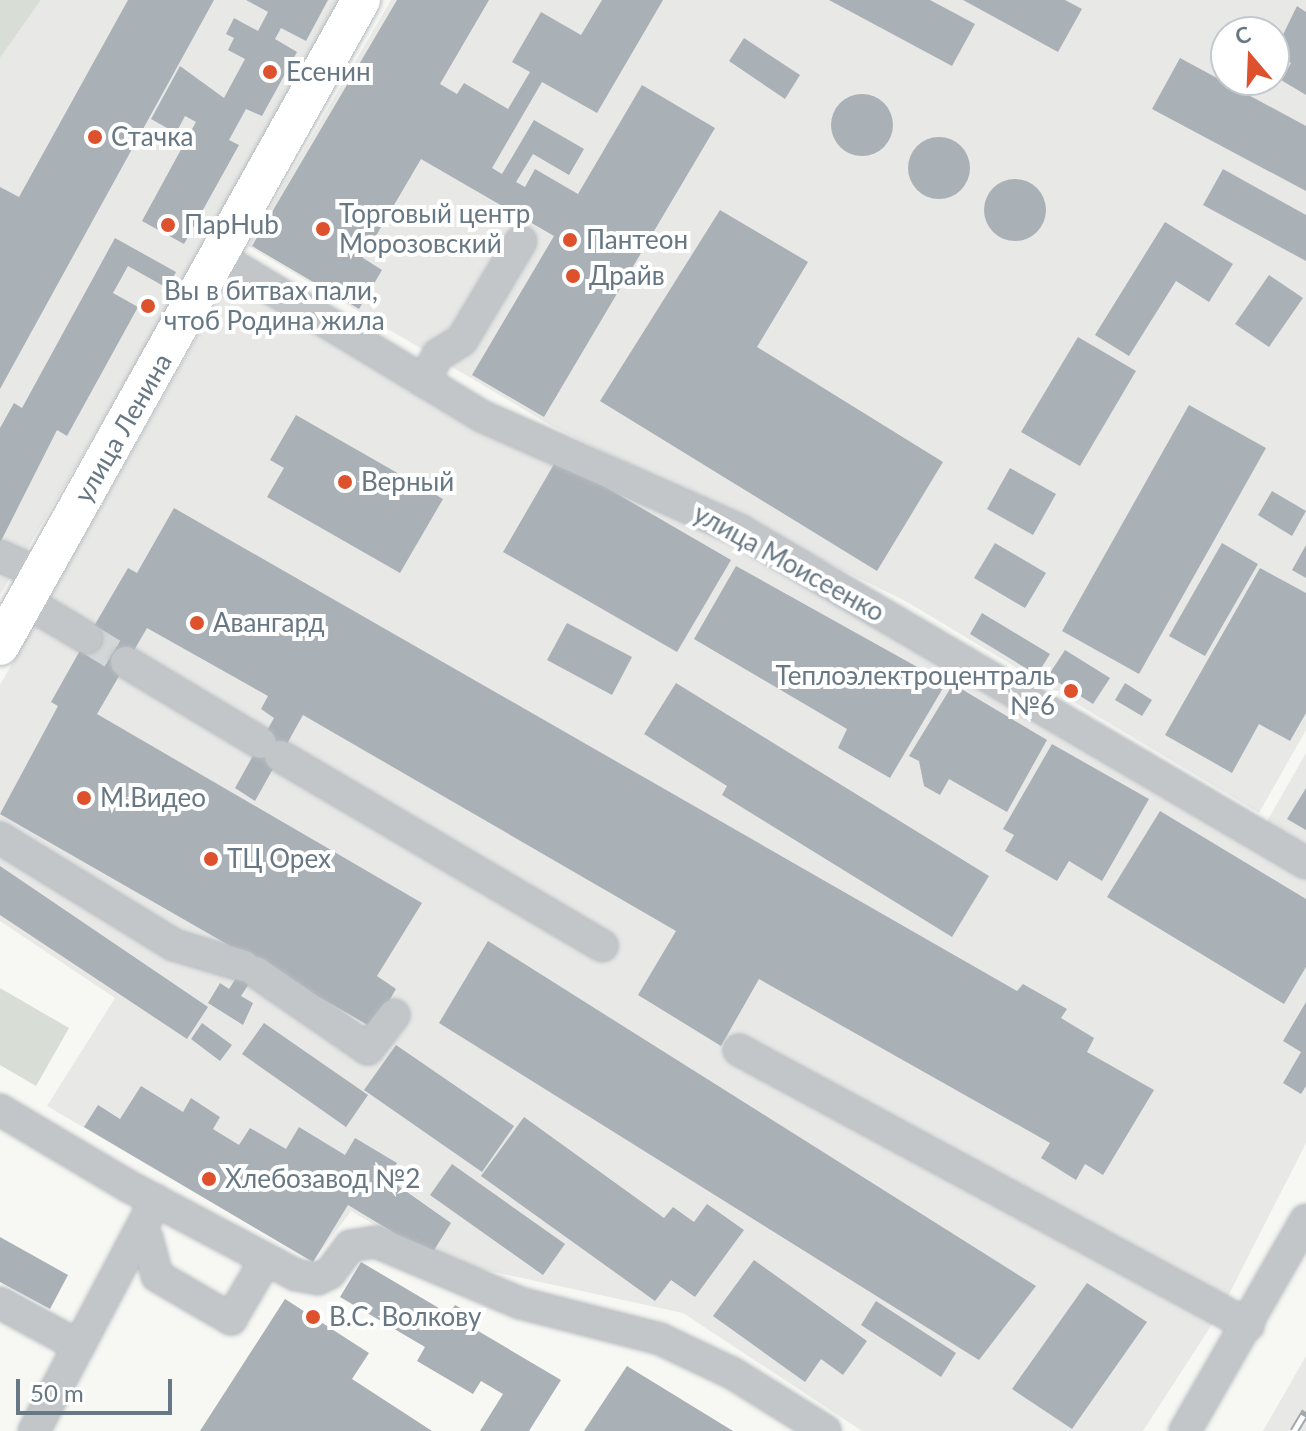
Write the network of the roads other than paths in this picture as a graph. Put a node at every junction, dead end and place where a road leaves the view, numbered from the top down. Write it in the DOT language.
graph roads {
  1 [pos="361,0"];
  2 [pos="521,241"];
  3 [pos="221,258"];
  4 [pos="424,381"];
  5 [pos="0,556"];
  6 [pos="33,587"];
  7 [pos="87,638"];
  8 [pos="0,646"];
  9 [pos="126,662"];
  10 [pos="0,838"];
  11 [pos="1306,863"];
  12 [pos="602,946"];
  13 [pos="394,1015"];
  14 [pos="739,1050"];
  15 [pos="0,1110"];
  16 [pos="156,1200"];
  17 [pos="1306,1220"];
  18 [pos="139,1233"];
  19 [pos="266,1259"];
  20 [pos="0,1303"];
  21 [pos="1248,1325"];
  22 [pos="79,1346"];
  23 [pos="34,1431"];
  24 [pos="825,1431"];
  25 [pos="1185,1431"];
  1 -- 3 [label="main road, улица Ленина"];
  2 -- 4 [label="street"];
  3 -- 4 [label="street, улица Моисеенко"];
  3 -- 6 [label="main road, улица Ленина"];
  4 -- 11 [label="street, улица Моисеенко"];
  5 -- 6 [label="street"];
  6 -- 7 [label="street"];
  6 -- 8 [label="main road, улица Ленина"];
  9 -- 12 [label="street"];
  10 -- 13 [label="street"];
  14 -- 21 [label="street"];
  15 -- 16 [label="street"];
  16 -- 18 [label="street"];
  16 -- 19 [label="street"];
  17 -- 21 [label="street"];
  18 -- 19 [label="street"];
  18 -- 22 [label="street"];
  19 -- 24 [label="street"];
  20 -- 22 [label="street"];
  21 -- 25 [label="street"];
  22 -- 23 [label="street"];
}
